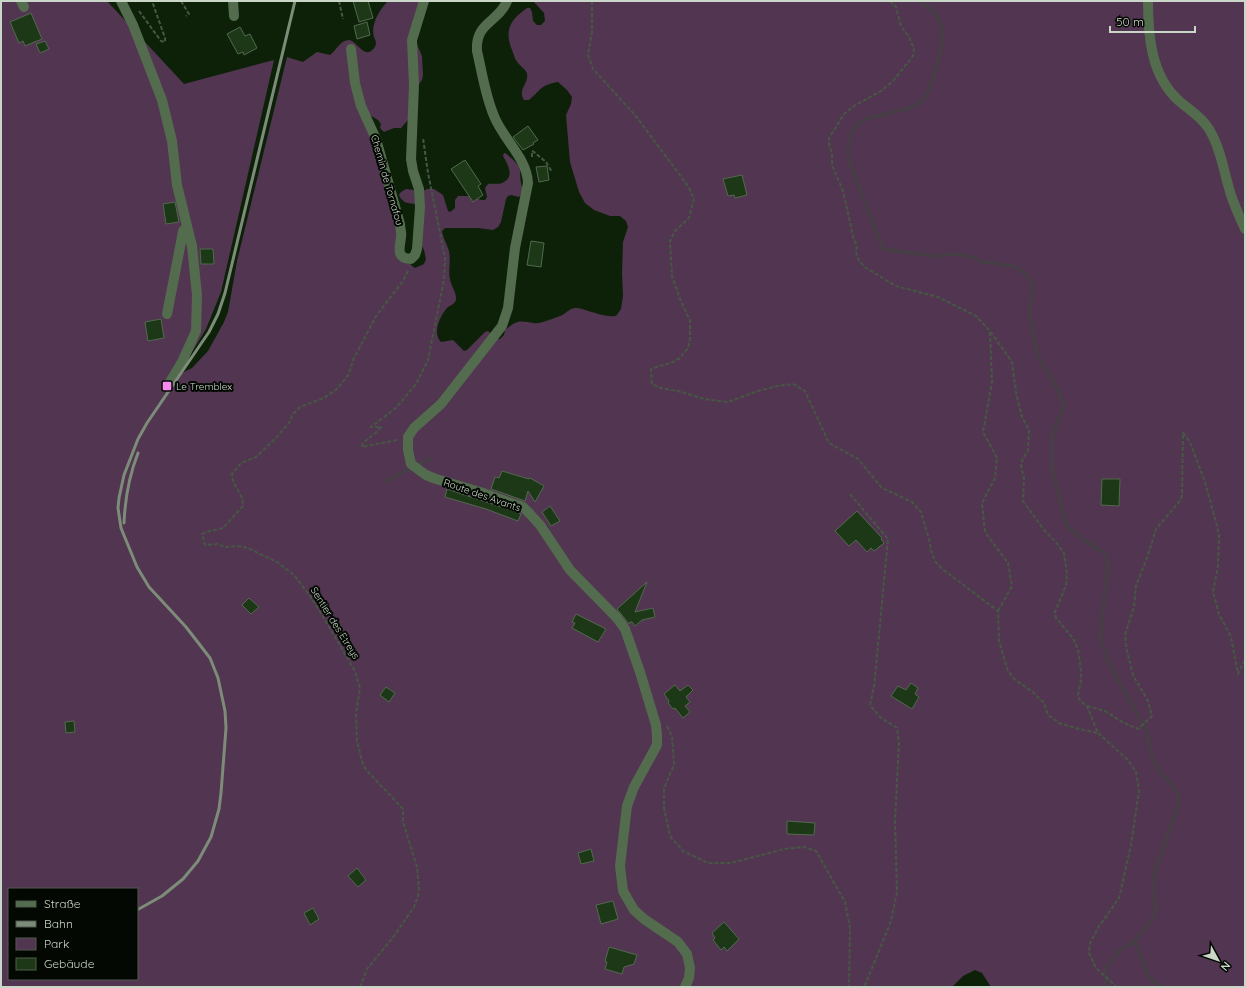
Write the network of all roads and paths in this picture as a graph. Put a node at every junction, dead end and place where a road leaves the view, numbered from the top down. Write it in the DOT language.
graph roads {
  1 [pos="121,1"];
  2 [pos="152,1"];
  3 [pos="181,1"];
  4 [pos="233,1"];
  5 [pos="339,1"];
  6 [pos="424,1"];
  7 [pos="507,1"];
  8 [pos="592,1"];
  9 [pos="890,1"];
  10 [pos="1148,1"];
  11 [pos="138,10"];
  12 [pos="186,16"];
  13 [pos="234,16"];
  14 [pos="343,19"];
  15 [pos="351,49"];
  16 [pos="423,133"];
  17 [pos="526,170"];
  18 [pos="552,172"];
  19 [pos="187,227"];
  20 [pos="1245,229"];
  21 [pos="411,259"];
  22 [pos="167,314"];
  23 [pos="990,331"];
  24 [pos="170,382"];
  25 [pos="408,437"];
  26 [pos="850,494"];
  27 [pos="998,611"];
  28 [pos="1245,660"];
  29 [pos="1087,706"];
  30 [pos="665,722"];
  31 [pos="1098,733"];
  32 [pos="360,987"];
  33 [pos="686,987"];
  34 [pos="849,987"];
  35 [pos="863,987"];
  36 [pos="1117,987"];
  1 -- 19 [label="street"];
  2 -- 11 [label="path"];
  3 -- 12 [label="path"];
  4 -- 13 [label="street"];
  5 -- 14 [label="path"];
  6 -- 21 [label="street, Chemin de Tornafou"];
  7 -- 17 [label="street"];
  8 -- 27 [label="path"];
  9 -- 23 [label="path"];
  10 -- 20 [label="street"];
  15 -- 21 [label="street, Chemin de Tornafou"];
  16 -- 25 [label="path"];
  17 -- 18 [label="path"];
  17 -- 25 [label="street"];
  19 -- 22 [label="street"];
  19 -- 24 [label="street"];
  21 -- 32 [label="path, Sentier des Etreys"];
  23 -- 27 [label="path"];
  23 -- 29 [label="path"];
  25 -- 33 [label="street, Route des Avants"];
  26 -- 35 [label="path"];
  27 -- 31 [label="path"];
  28 -- 29 [label="path"];
  29 -- 31 [label="path"];
  30 -- 34 [label="path"];
  31 -- 36 [label="path"];
}
